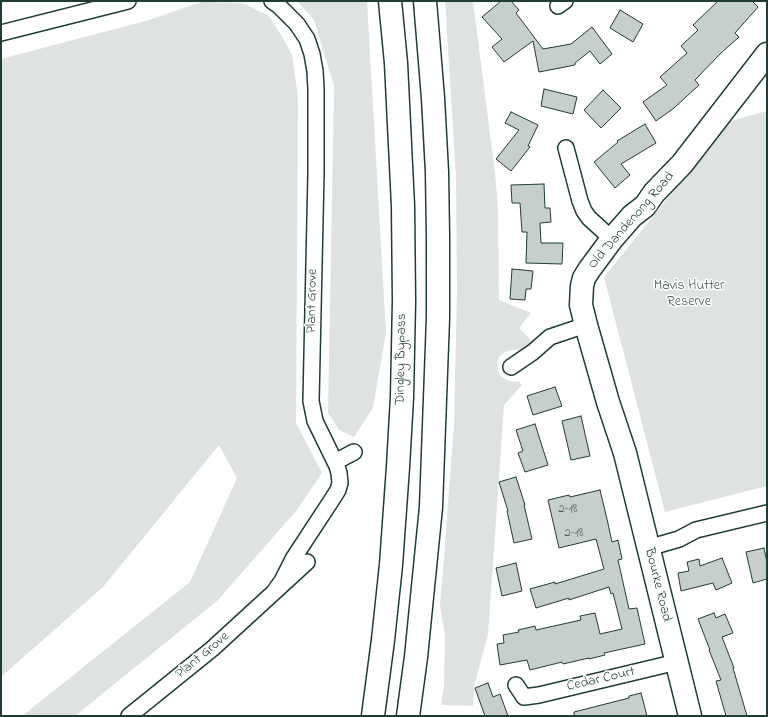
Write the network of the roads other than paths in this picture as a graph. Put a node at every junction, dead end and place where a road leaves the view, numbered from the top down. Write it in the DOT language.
graph roads {
  1 [pos="128,1"];
  2 [pos="272,1"];
  3 [pos="390,1"];
  4 [pos="426,1"];
  5 [pos="1,33"];
  6 [pos="767,54"];
  7 [pos="566,148"];
  8 [pos="617,244"];
  9 [pos="592,323"];
  10 [pos="511,367"];
  11 [pos="354,452"];
  12 [pos="335,462"];
  13 [pos="767,513"];
  14 [pos="647,543"];
  15 [pos="307,562"];
  16 [pos="274,592"];
  17 [pos="677,662"];
  18 [pos="520,696"];
  19 [pos="129,716"];
  20 [pos="373,716"];
  21 [pos="408,716"];
  22 [pos="690,716"];
  1 -- 5 [label="street"];
  2 -- 12 [label="street, Plant Grove"];
  3 -- 20 [label="main road, Dingley Bypass"];
  4 -- 21 [label="main road"];
  6 -- 8 [label="main road, Old Dandenong Road"];
  7 -- 8 [label="street"];
  8 -- 9 [label="main road, Old Dandenong Road"];
  9 -- 10 [label="street"];
  9 -- 14 [label="main road, Bourke Road"];
  11 -- 12 [label="street"];
  12 -- 16 [label="street, Plant Grove"];
  13 -- 14 [label="street"];
  14 -- 17 [label="main road, Bourke Road"];
  15 -- 16 [label="street, Plant Grove"];
  16 -- 19 [label="street, Plant Grove"];
  17 -- 18 [label="street, Cedar Court"];
  17 -- 22 [label="main road, Bourke Road"];
}
